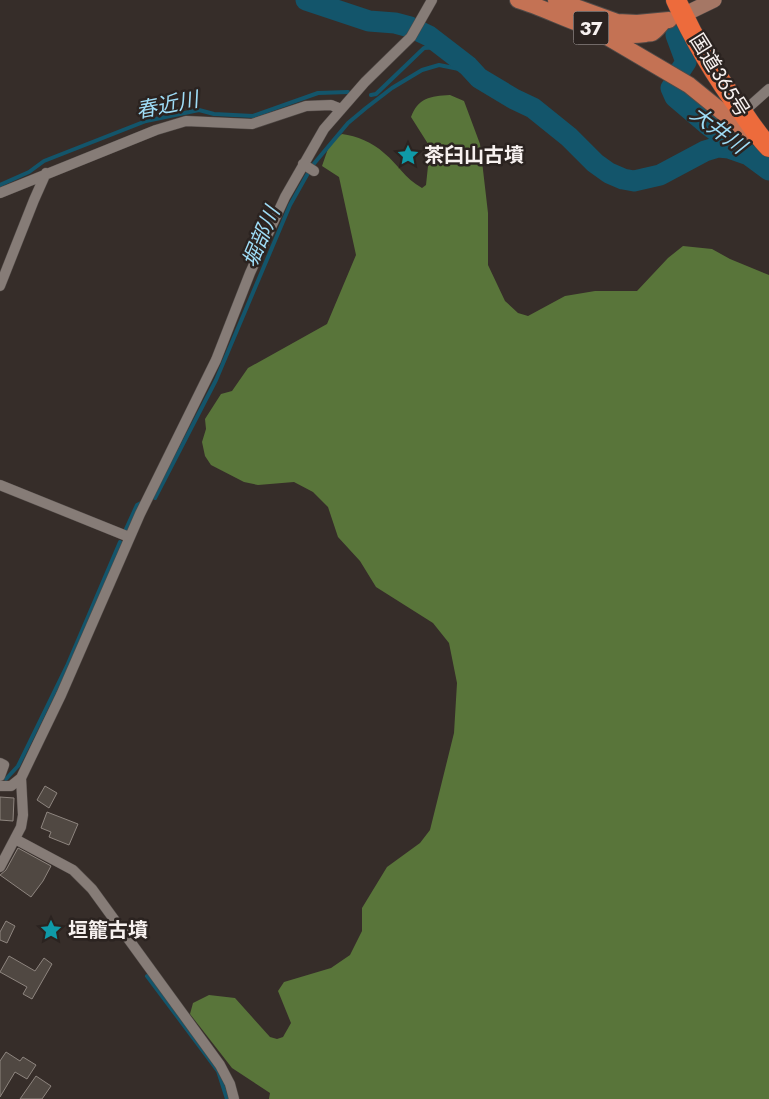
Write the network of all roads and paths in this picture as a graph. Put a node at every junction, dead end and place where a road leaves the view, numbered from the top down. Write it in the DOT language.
graph roads {
  1 [pos="432,0"];
  2 [pos="518,0"];
  3 [pos="556,0"];
  4 [pos="714,0"];
  5 [pos="679,8"];
  6 [pos="664,22"];
  7 [pos="592,28"];
  8 [pos="769,89"];
  9 [pos="341,109"];
  10 [pos="742,113"];
  11 [pos="765,143"];
  12 [pos="46,173"];
  13 [pos="0,193"];
  14 [pos="0,286"];
  15 [pos="0,485"];
  16 [pos="129,537"];
  17 [pos="0,763"];
  18 [pos="0,776"];
  19 [pos="21,778"];
  20 [pos="0,786"];
  21 [pos="15,839"];
  22 [pos="0,867"];
  23 [pos="234,1099"];
  1 -- 9 [label="street"];
  2 -- 7 [label="main road, 37"];
  3 -- 6 [label="main road, 37"];
  4 -- 5 [label="street"];
  5 -- 6 [label="main road, 37"];
  5 -- 10 [label="highway, 国道365号"];
  6 -- 7 [label="main road, 37"];
  7 -- 11 [label="main road"];
  8 -- 10 [label="street"];
  9 -- 12 [label="street"];
  9 -- 16 [label="street"];
  10 -- 11 [label="highway, 国道365号"];
  12 -- 13 [label="street"];
  12 -- 14 [label="street"];
  15 -- 16 [label="street"];
  16 -- 19 [label="street"];
  17 -- 18 [label="street"];
  19 -- 20 [label="street"];
  19 -- 21 [label="street"];
  21 -- 22 [label="street"];
  21 -- 23 [label="street"];
}
